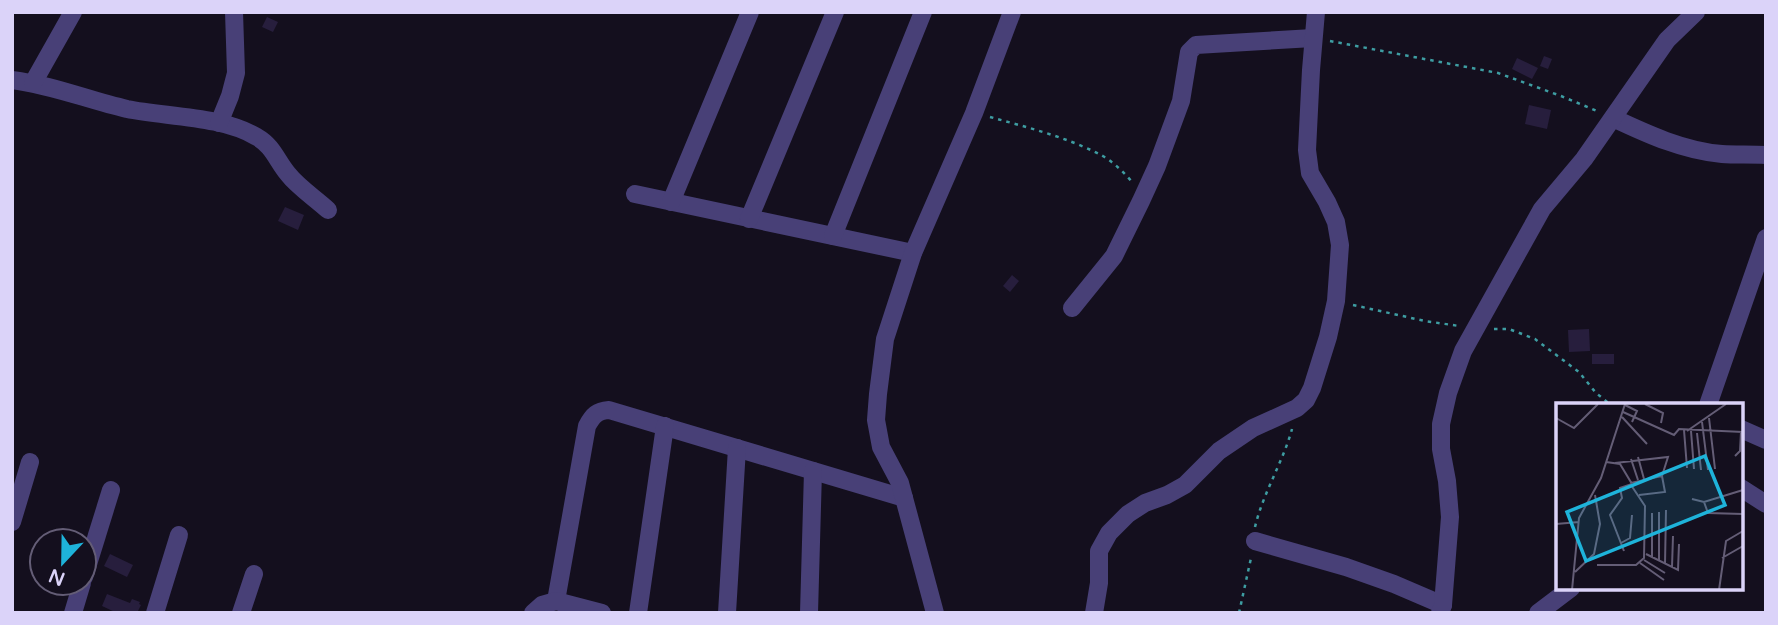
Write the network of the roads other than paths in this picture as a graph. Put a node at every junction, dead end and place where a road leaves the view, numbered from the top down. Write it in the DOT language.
graph roads {
  1 [pos="73,12"];
  2 [pos="234,12"];
  3 [pos="750,12"];
  4 [pos="835,12"];
  5 [pos="923,12"];
  6 [pos="1012,12"];
  7 [pos="1316,12"];
  8 [pos="1696,12"];
  9 [pos="1313,38"];
  10 [pos="12,80"];
  11 [pos="33,83"];
  12 [pos="1613,118"];
  13 [pos="219,123"];
  14 [pos="1766,155"];
  15 [pos="635,194"];
  16 [pos="671,202"];
  17 [pos="328,209"];
  18 [pos="749,219"];
  19 [pos="833,236"];
  20 [pos="1766,238"];
  21 [pos="913,253"];
  22 [pos="1072,308"];
  23 [pos="1708,403"];
  24 [pos="665,426"];
  25 [pos="1743,430"];
  26 [pos="1766,440"];
  27 [pos="737,448"];
  28 [pos="30,462"];
  29 [pos="813,471"];
  30 [pos="1743,489"];
  31 [pos="111,490"];
  32 [pos="904,498"];
  33 [pos="1766,504"];
  34 [pos="12,522"];
  35 [pos="98,531"];
  36 [pos="179,535"];
  37 [pos="1255,541"];
  38 [pos="254,574"];
  39 [pos="1568,590"];
  40 [pos="543,608"];
  41 [pos="1442,609"];
  42 [pos="155,613"];
  43 [pos="241,613"];
  44 [pos="602,613"];
  45 [pos="638,613"];
  46 [pos="727,613"];
  47 [pos="809,613"];
  48 [pos="935,613"];
  49 [pos="1094,613"];
  50 [pos="1538,613"];
  1 -- 11 [label="street"];
  2 -- 13 [label="street"];
  3 -- 16 [label="street"];
  4 -- 18 [label="street"];
  5 -- 19 [label="street"];
  6 -- 21 [label="street"];
  7 -- 9 [label="street"];
  8 -- 12 [label="street"];
  9 -- 22 [label="street"];
  9 -- 49 [label="street"];
  10 -- 11 [label="street"];
  11 -- 13 [label="street"];
  12 -- 14 [label="street"];
  12 -- 41 [label="street"];
  13 -- 17 [label="street"];
  15 -- 16 [label="street"];
  16 -- 18 [label="street"];
  18 -- 19 [label="street"];
  19 -- 21 [label="street"];
  20 -- 23 [label="street"];
  21 -- 32 [label="street"];
  24 -- 27 [label="street"];
  24 -- 40 [label="street"];
  24 -- 45 [label="street"];
  25 -- 26 [label="street"];
  27 -- 29 [label="street"];
  27 -- 46 [label="street"];
  28 -- 34 [label="street"];
  29 -- 32 [label="street"];
  29 -- 47 [label="street"];
  30 -- 33 [label="street"];
  31 -- 35 [label="street"];
  32 -- 48 [label="street"];
  36 -- 42 [label="street"];
  37 -- 41 [label="street"];
  38 -- 43 [label="street"];
  39 -- 50 [label="street"];
  40 -- 44 [label="street"];
}
